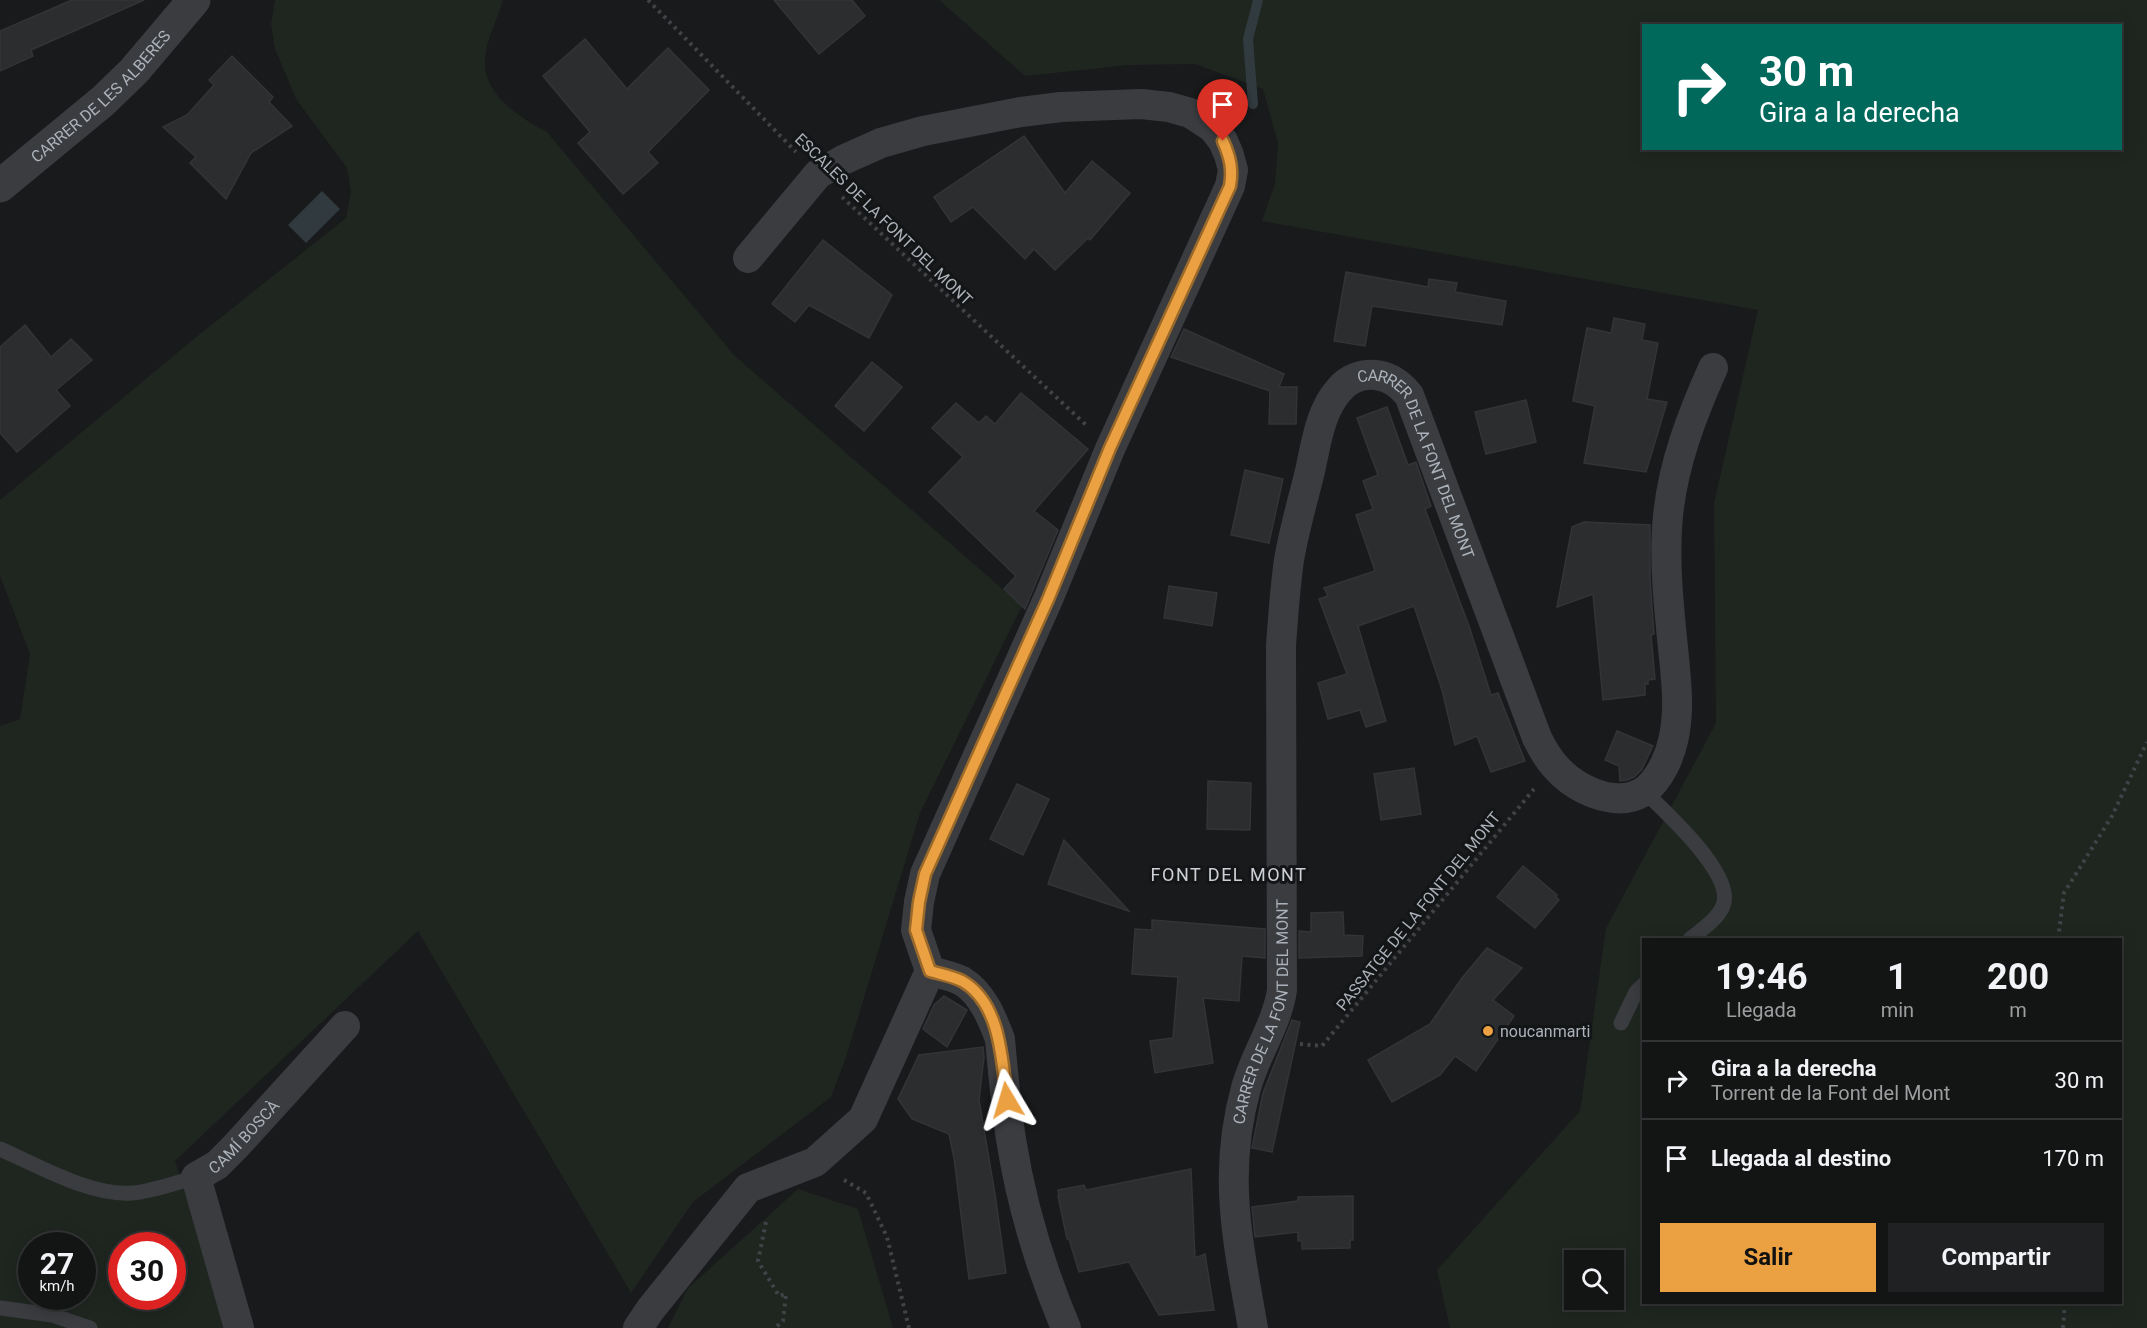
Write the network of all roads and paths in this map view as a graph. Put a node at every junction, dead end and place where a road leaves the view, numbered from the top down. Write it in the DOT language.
graph roads {
  1 [pos="194,0"];
  2 [pos="648,0"];
  3 [pos="818,174"];
  4 [pos="0,186"];
  5 [pos="748,258"];
  6 [pos="1713,368"];
  7 [pos="1110,448"];
  8 [pos="2147,742"];
  9 [pos="1532,790"];
  10 [pos="1644,791"];
  11 [pos="1691,938"];
  12 [pos="2058,938"];
  13 [pos="930,971"];
  14 [pos="1642,986"];
  15 [pos="1621,1023"];
  16 [pos="345,1026"];
  17 [pos="1322,1046"];
  18 [pos="0,1149"];
  19 [pos="196,1177"];
  20 [pos="866,1193"];
  21 [pos="767,1217"];
  22 [pos="2066,1304"];
  23 [pos="0,1308"];
  24 [pos="90,1328"];
  25 [pos="239,1328"];
  26 [pos="638,1328"];
  27 [pos="775,1328"];
  28 [pos="909,1328"];
  29 [pos="1066,1328"];
  30 [pos="1253,1328"];
  31 [pos="2063,1328"];
  1 -- 4 [label="street, CARRER DE LES ALBERES"];
  2 -- 3 [label="path, ESCALES DE LA FONT DEL MONT"];
  3 -- 5 [label="street"];
  3 -- 7 [label="path, ESCALES DE LA FONT DEL MONT"];
  3 -- 7 [label="street"];
  6 -- 10 [label="street"];
  7 -- 13 [label="street"];
  8 -- 12 [label="path"];
  9 -- 17 [label="path, PASSATGE DE LA FONT DEL MONT"];
  10 -- 11 [label="lane"];
  10 -- 30 [label="street, CARRER DE LA FONT DEL MONT"];
  13 -- 26 [label="street"];
  13 -- 29 [label="street"];
  14 -- 15 [label="lane"];
  16 -- 19 [label="street, CAMÍ BOSCÀ"];
  18 -- 19 [label="lane"];
  19 -- 25 [label="street, CAMÍ BOSCÀ"];
  20 -- 28 [label="path"];
  21 -- 27 [label="path"];
  22 -- 31 [label="path"];
  23 -- 24 [label="lane"];
}
